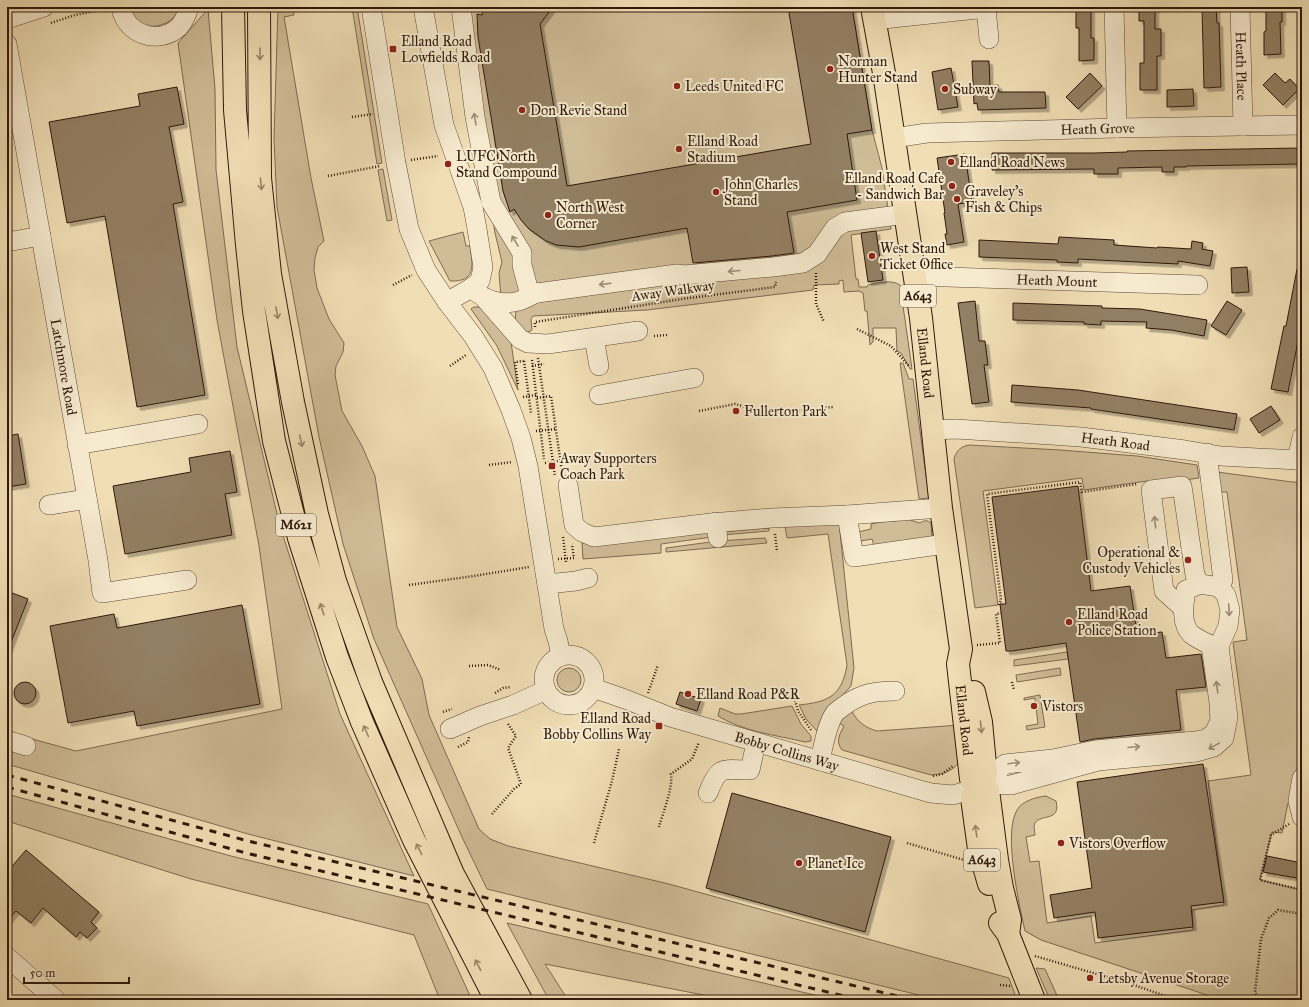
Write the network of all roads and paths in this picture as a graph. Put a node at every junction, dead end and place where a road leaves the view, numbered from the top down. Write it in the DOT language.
graph roads {
  1 [pos="110,7"];
  2 [pos="121,7"];
  3 [pos="189,7"];
  4 [pos="371,7"];
  5 [pos="424,7"];
  6 [pos="461,7"];
  7 [pos="1114,7"];
  8 [pos="1240,7"];
  9 [pos="232,9"];
  10 [pos="260,10"];
  11 [pos="873,13"];
  12 [pos="46,15"];
  13 [pos="7,19"];
  14 [pos="989,39"];
  15 [pos="7,44"];
  16 [pos="388,112"];
  17 [pos="352,117"];
  18 [pos="1302,125"];
  19 [pos="1243,126"];
  20 [pos="1117,128"];
  21 [pos="894,138"];
  22 [pos="454,154"];
  23 [pos="402,162"];
  24 [pos="328,176"];
  25 [pos="906,214"];
  26 [pos="40,236"];
  27 [pos="7,242"];
  28 [pos="417,273"];
  29 [pos="775,274"];
  30 [pos="816,275"];
  31 [pos="915,276"];
  32 [pos="393,285"];
  33 [pos="1198,285"];
  34 [pos="478,293"];
  35 [pos="537,293"];
  36 [pos="447,302"];
  37 [pos="824,322"];
  38 [pos="857,328"];
  39 [pos="638,331"];
  40 [pos="594,338"];
  41 [pos="891,346"];
  42 [pos="537,351"];
  43 [pos="468,354"];
  44 [pos="524,361"];
  45 [pos="544,364"];
  46 [pos="539,365"];
  47 [pos="450,366"];
  48 [pos="532,366"];
  49 [pos="598,366"];
  50 [pos="694,378"];
  51 [pos="520,390"];
  52 [pos="599,395"];
  53 [pos="528,396"];
  54 [pos="523,397"];
  55 [pos="536,397"];
  56 [pos="544,397"];
  57 [pos="833,407"];
  58 [pos="699,411"];
  59 [pos="531,415"];
  60 [pos="198,424"];
  61 [pos="556,429"];
  62 [pos="548,430"];
  63 [pos="932,430"];
  64 [pos="536,431"];
  65 [pos="541,431"];
  66 [pos="1302,437"];
  67 [pos="77,445"];
  68 [pos="1207,453"];
  69 [pos="1300,460"];
  70 [pos="561,461"];
  71 [pos="517,462"];
  72 [pos="553,462"];
  73 [pos="545,463"];
  74 [pos="489,465"];
  75 [pos="546,470"];
  76 [pos="562,480"];
  77 [pos="1133,484"];
  78 [pos="86,499"];
  79 [pos="49,505"];
  80 [pos="941,508"];
  81 [pos="846,515"];
  82 [pos="562,533"];
  83 [pos="572,538"];
  84 [pos="946,544"];
  85 [pos="551,559"];
  86 [pos="566,560"];
  87 [pos="588,578"];
  88 [pos="187,580"];
  89 [pos="547,584"];
  90 [pos="1200,584"];
  91 [pos="408,585"];
  92 [pos="1220,587"];
  93 [pos="999,605"];
  94 [pos="1183,608"];
  95 [pos="1002,613"];
  96 [pos="969,647"];
  97 [pos="561,656"];
  98 [pos="658,665"];
  99 [pos="469,666"];
  100 [pos="501,670"];
  101 [pos="1012,682"];
  102 [pos="791,686"];
  103 [pos="593,688"];
  104 [pos="546,690"];
  105 [pos="1014,690"];
  106 [pos="895,691"];
  107 [pos="643,706"];
  108 [pos="506,722"];
  109 [pos="704,727"];
  110 [pos="450,729"];
  111 [pos="473,733"];
  112 [pos="814,733"];
  113 [pos="7,740"];
  114 [pos="756,743"];
  115 [pos="26,746"];
  116 [pos="458,747"];
  117 [pos="619,749"];
  118 [pos="1171,755"];
  119 [pos="820,761"];
  120 [pos="1302,778"];
  121 [pos="982,784"];
  122 [pos="708,793"];
  123 [pos="492,814"];
  124 [pos="1302,816"];
  125 [pos="659,827"];
  126 [pos="594,843"];
  127 [pos="907,843"];
  128 [pos="984,866"];
  129 [pos="1302,890"];
  130 [pos="1302,914"];
  131 [pos="1008,934"];
  132 [pos="1017,956"];
  133 [pos="7,957"];
  134 [pos="56,1000"];
  135 [pos="496,1000"];
  136 [pos="520,1000"];
  137 [pos="1034,1000"];
  138 [pos="1178,1000"];
  139 [pos="1258,1000"];
  1 -- 12 [label="path"];
  2 -- 3 [label="street"];
  4 -- 16 [label="street"];
  5 -- 22 [label="street"];
  35 -- 6 [label="street, one-way"];
  7 -- 20 [label="street"];
  8 -- 19 [label="street, Heath Place"];
  135 -- 9 [label="main road, M621, one-way"];
  10 -- 136 [label="main road, M621, one-way"];
  11 -- 14 [label="street"];
  11 -- 21 [label="main road, Elland Road / A643"];
  12 -- 13 [label="street"];
  15 -- 26 [label="street, Latchmore Road"];
  16 -- 17 [label="path"];
  16 -- 23 [label="street"];
  18 -- 19 [label="street, Heath Grove"];
  19 -- 20 [label="street, Heath Grove"];
  20 -- 21 [label="street, Heath Grove"];
  21 -- 25 [label="main road, Elland Road / A643"];
  22 -- 23 [label="path"];
  22 -- 34 [label="street"];
  23 -- 24 [label="path"];
  23 -- 36 [label="street"];
  25 -- 29 [label="street"];
  25 -- 31 [label="main road, Elland Road / A643"];
  26 -- 27 [label="street"];
  26 -- 67 [label="street, Latchmore Road"];
  28 -- 32 [label="path"];
  29 -- 35 [label="street, one-way"];
  29 -- 42 [label="path, Away Walkway"];
  30 -- 37 [label="path"];
  31 -- 33 [label="street, Heath Mount"];
  31 -- 63 [label="main road, Elland Road / A643"];
  34 -- 35 [label="street"];
  34 -- 36 [label="street"];
  34 -- 42 [label="street"];
  36 -- 85 [label="street"];
  38 -- 41 [label="path"];
  39 -- 40 [label="street"];
  40 -- 42 [label="street"];
  40 -- 49 [label="street"];
  42 -- 44 [label="path"];
  42 -- 46 [label="path"];
  42 -- 48 [label="path"];
  43 -- 47 [label="path"];
  44 -- 51 [label="path"];
  44 -- 53 [label="path"];
  45 -- 46 [label="path"];
  46 -- 48 [label="path"];
  46 -- 56 [label="path"];
  48 -- 55 [label="path"];
  50 -- 52 [label="street"];
  53 -- 54 [label="path"];
  53 -- 55 [label="path"];
  53 -- 59 [label="path"];
  55 -- 56 [label="path"];
  55 -- 65 [label="path"];
  56 -- 61 [label="path"];
  56 -- 62 [label="path"];
  57 -- 58 [label="path"];
  60 -- 67 [label="street"];
  61 -- 62 [label="path"];
  61 -- 70 [label="path"];
  62 -- 65 [label="path"];
  62 -- 72 [label="path"];
  63 -- 68 [label="street, Heath Road"];
  63 -- 80 [label="main road, Elland Road / A643"];
  64 -- 65 [label="path"];
  65 -- 73 [label="path"];
  66 -- 69 [label="street"];
  67 -- 78 [label="street, Latchmore Road"];
  68 -- 69 [label="street, Heath Road"];
  68 -- 92 [label="street"];
  70 -- 72 [label="path"];
  70 -- 76 [label="path"];
  71 -- 74 [label="path"];
  72 -- 73 [label="path"];
  72 -- 76 [label="path"];
  73 -- 75 [label="path"];
  76 -- 81 [label="street"];
  77 -- 93 [label="path"];
  78 -- 79 [label="street"];
  78 -- 88 [label="street, Latchmore Road"];
  80 -- 81 [label="street"];
  80 -- 84 [label="main road, Elland Road / A643"];
  81 -- 84 [label="street"];
  82 -- 86 [label="path"];
  83 -- 86 [label="path"];
  84 -- 96 [label="main road, Elland Road / A643"];
  85 -- 86 [label="path"];
  85 -- 89 [label="street"];
  85 -- 91 [label="path"];
  87 -- 89 [label="street"];
  89 -- 97 [label="street"];
  90 -- 92 [label="street"];
  90 -- 94 [label="street"];
  94 -- 90 [label="street, one-way"];
  92 -- 118 [label="street, one-way"];
  118 -- 94 [label="street, one-way"];
  95 -- 96 [label="path"];
  96 -- 121 [label="main road, Elland Road / A643"];
  97 -- 103 [label="street"];
  97 -- 104 [label="street"];
  98 -- 107 [label="path"];
  99 -- 100 [label="path"];
  101 -- 105 [label="path"];
  102 -- 112 [label="path"];
  103 -- 104 [label="street"];
  103 -- 107 [label="street, Bobby Collins Way"];
  104 -- 110 [label="street"];
  106 -- 119 [label="street"];
  107 -- 109 [label="street, Bobby Collins Way"];
  108 -- 123 [label="path"];
  109 -- 114 [label="street, Bobby Collins Way"];
  109 -- 125 [label="path"];
  111 -- 116 [label="path"];
  113 -- 115 [label="street"];
  114 -- 119 [label="street, Bobby Collins Way"];
  114 -- 122 [label="street"];
  117 -- 126 [label="path"];
  118 -- 121 [label="street"];
  119 -- 121 [label="street, Bobby Collins Way"];
  120 -- 124 [label="street"];
  128 -- 121 [label="main road, Elland Road / A643, one-way"];
  121 -- 131 [label="main road, Elland Road / A643"];
  124 -- 129 [label="path"];
  127 -- 128 [label="path"];
  128 -- 131 [label="main road, Elland Road / A643"];
  130 -- 139 [label="path"];
  131 -- 132 [label="main road, Elland Road / A643"];
  132 -- 137 [label="main road, Elland Road / A643"];
  132 -- 138 [label="path"];
  133 -- 134 [label="street"];
}
